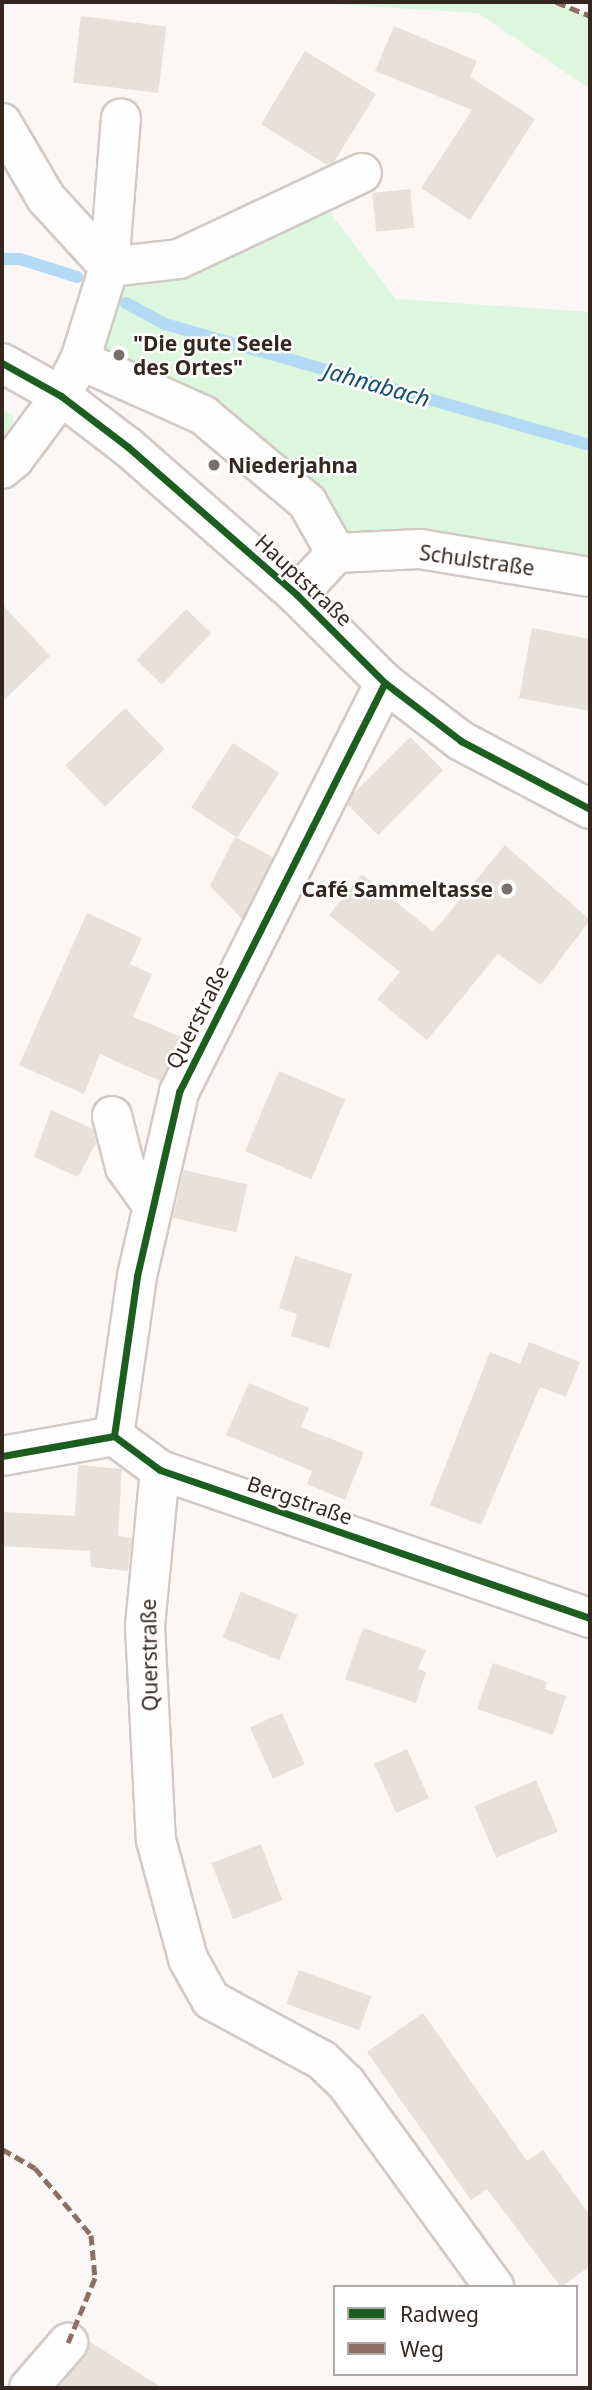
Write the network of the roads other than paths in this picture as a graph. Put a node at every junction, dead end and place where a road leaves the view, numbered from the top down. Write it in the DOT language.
graph roads {
  1 [pos="121,118"];
  2 [pos="2,123"];
  3 [pos="362,173"];
  4 [pos="109,267"];
  5 [pos="80,360"];
  6 [pos="2,363"];
  7 [pos="61,396"];
  8 [pos="2,469"];
  9 [pos="336,553"];
  10 [pos="590,577"];
  11 [pos="297,595"];
  12 [pos="385,683"];
  13 [pos="590,809"];
  14 [pos="112,1116"];
  15 [pos="153,1206"];
  16 [pos="114,1436"];
  17 [pos="2,1455"];
  18 [pos="160,1470"];
  19 [pos="590,1618"];
  20 [pos="493,2285"];
  21 [pos="68,2343"];
  22 [pos="29,2388"];
  1 -- 4 [label="street"];
  2 -- 4 [label="street"];
  3 -- 4 [label="street"];
  4 -- 5 [label="street"];
  5 -- 7 [label="street"];
  5 -- 9 [label="street"];
  6 -- 7 [label="street, Hauptstraße"];
  7 -- 8 [label="street"];
  7 -- 11 [label="street, Hauptstraße"];
  9 -- 10 [label="street, Schulstraße"];
  9 -- 11 [label="street"];
  11 -- 12 [label="street, Hauptstraße"];
  12 -- 13 [label="street, Hauptstraße"];
  12 -- 15 [label="street, Querstraße"];
  14 -- 15 [label="street"];
  15 -- 16 [label="street, Querstraße"];
  16 -- 17 [label="street"];
  16 -- 18 [label="street, Bergstraße"];
  18 -- 19 [label="street, Bergstraße"];
  18 -- 20 [label="street, Querstraße"];
  21 -- 22 [label="street"];
}
